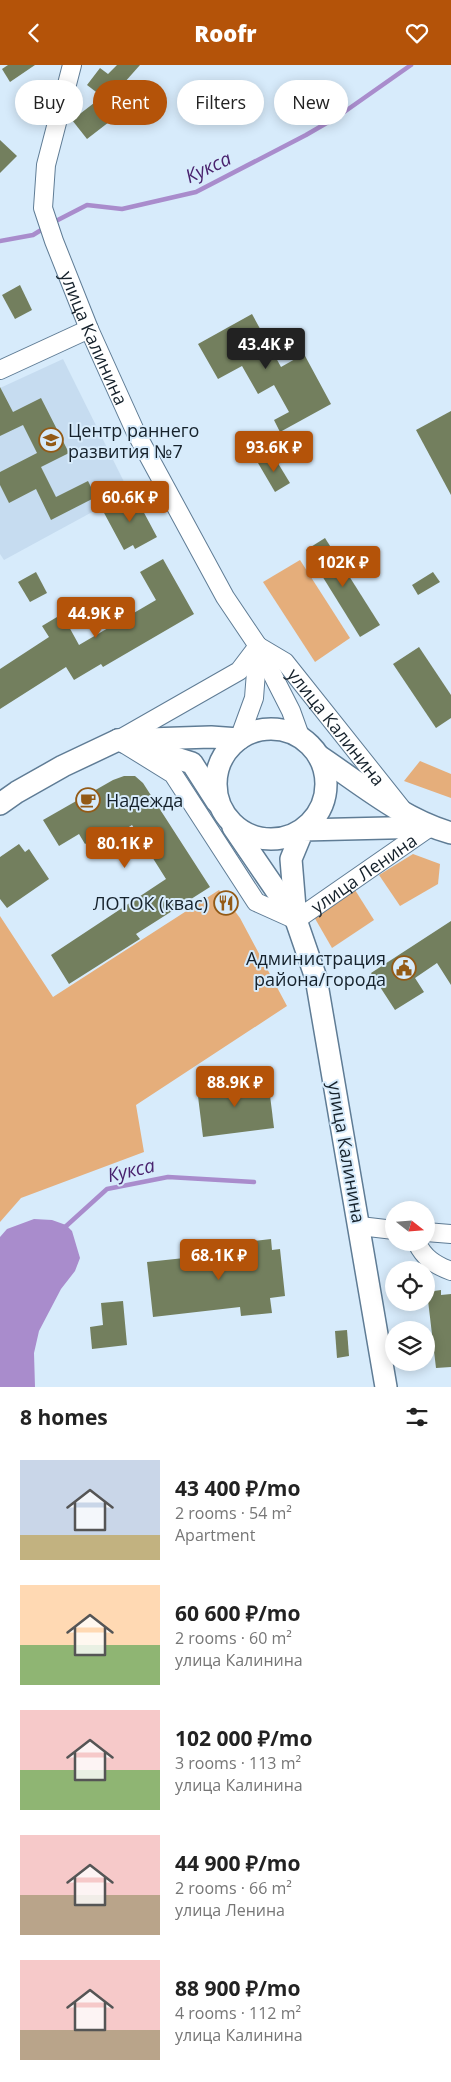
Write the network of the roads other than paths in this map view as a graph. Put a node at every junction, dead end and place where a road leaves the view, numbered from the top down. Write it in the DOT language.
graph roads {
  1 [pos="68,67"];
  2 [pos="89,329"];
  3 [pos="0,370"];
  4 [pos="258,645"];
  5 [pos="300,737"];
  6 [pos="118,739"];
  7 [pos="239,739"];
  8 [pos="319,756"];
  9 [pos="8,795"];
  10 [pos="0,805"];
  11 [pos="224,813"];
  12 [pos="407,816"];
  13 [pos="430,827"];
  14 [pos="303,830"];
  15 [pos="451,833"];
  16 [pos="296,920"];
  17 [pos="360,1226"];
  18 [pos="385,1229"];
  19 [pos="435,1233"];
  20 [pos="451,1234"];
  21 [pos="421,1251"];
  22 [pos="451,1271"];
  23 [pos="386,1387"];
  1 -- 2 [label="street, улица Калинина"];
  2 -- 3 [label="street"];
  2 -- 4 [label="street, улица Калинина"];
  4 -- 5 [label="street, улица Калинина"];
  4 -- 6 [label="street"];
  4 -- 7 [label="street"];
  4 -- 12 [label="street, улица Калинина"];
  5 -- 7 [label="street"];
  5 -- 8 [label="street"];
  6 -- 7 [label="street"];
  6 -- 9 [label="street"];
  6 -- 11 [label="street"];
  6 -- 16 [label="street"];
  7 -- 11 [label="street"];
  8 -- 12 [label="street, улица Ленина"];
  8 -- 14 [label="street"];
  9 -- 10 [label="street"];
  11 -- 14 [label="street"];
  11 -- 16 [label="street, улица Калинина"];
  12 -- 13 [label="street, улица Ленина"];
  13 -- 14 [label="street, улица Ленина"];
  13 -- 15 [label="street, улица Ленина"];
  13 -- 16 [label="street, улица Ленина"];
  14 -- 16 [label="street, улица Калинина"];
  16 -- 17 [label="street, улица Калинина"];
  17 -- 18 [label="street"];
  17 -- 23 [label="street, улица Калинина"];
  19 -- 20 [label="street"];
  21 -- 22 [label="street"];
}
